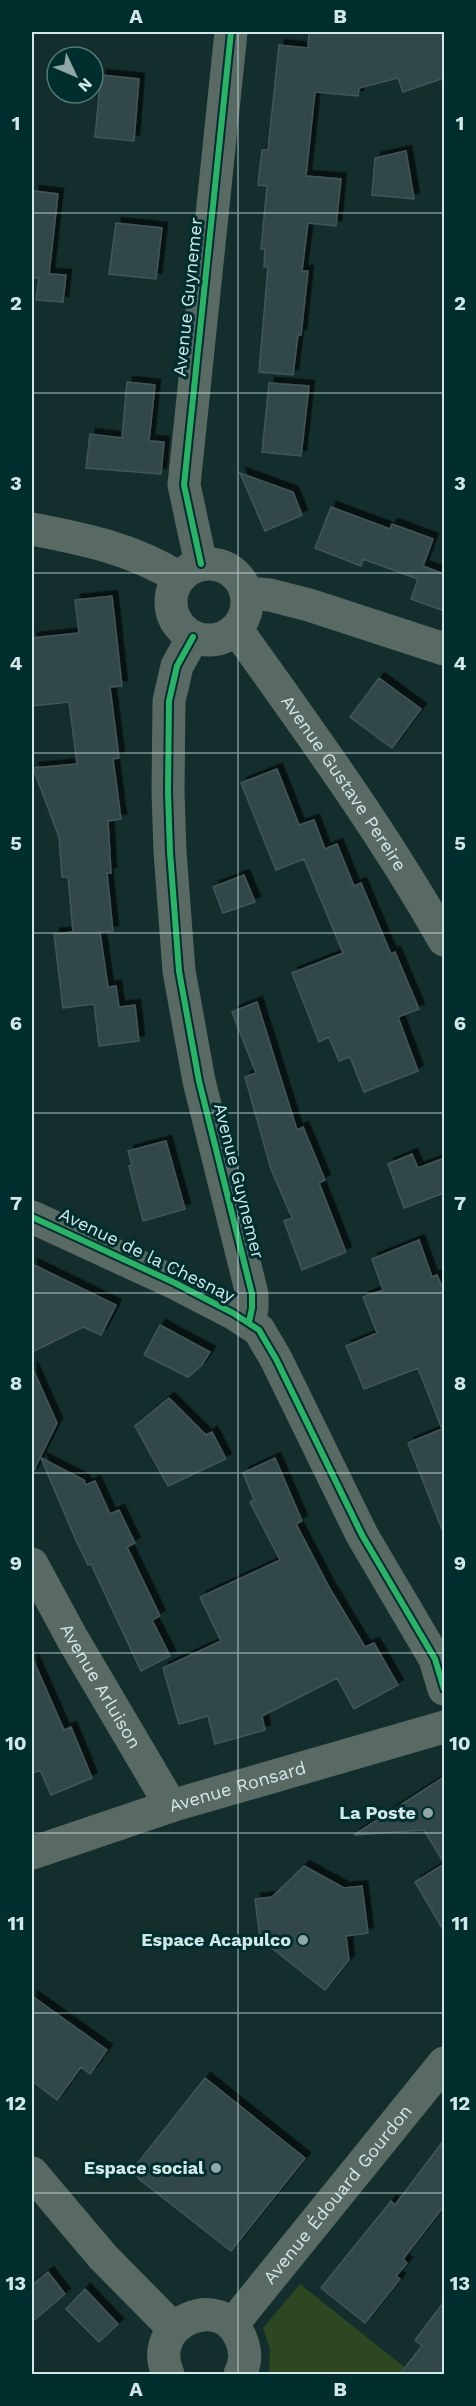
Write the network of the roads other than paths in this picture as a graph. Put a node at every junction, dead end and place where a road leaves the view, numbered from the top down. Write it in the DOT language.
graph roads {
  1 [pos="231,32"];
  2 [pos="32,529"];
  3 [pos="190,571"];
  4 [pos="246,593"];
  5 [pos="234,631"];
  6 [pos="193,637"];
  7 [pos="444,649"];
  8 [pos="444,940"];
  9 [pos="32,1217"];
  10 [pos="249,1322"];
  11 [pos="32,1564"];
  12 [pos="444,1689"];
  13 [pos="444,1727"];
  14 [pos="171,1806"];
  15 [pos="32,1853"];
  16 [pos="444,2064"];
  17 [pos="32,2173"];
  18 [pos="232,2325"];
  19 [pos="173,2328"];
  20 [pos="168,2374"];
  21 [pos="240,2374"];
  1 -- 3 [label="street, Avenue Guynemer"];
  2 -- 3 [label="street"];
  3 -- 4 [label="street"];
  3 -- 6 [label="street"];
  4 -- 5 [label="street"];
  4 -- 7 [label="street"];
  5 -- 6 [label="street"];
  5 -- 8 [label="street, Avenue Gustave Pereire"];
  6 -- 10 [label="street, Avenue Guynemer"];
  9 -- 10 [label="street, Avenue de la Chesnay"];
  10 -- 12 [label="street"];
  11 -- 14 [label="street, Avenue Arluison"];
  13 -- 14 [label="street, Avenue Ronsard"];
  14 -- 15 [label="street, Avenue Ronsard"];
  16 -- 18 [label="street, Avenue Édouard Gourdon"];
  17 -- 19 [label="street"];
  18 -- 19 [label="street"];
  18 -- 21 [label="street"];
  19 -- 20 [label="street"];
}
